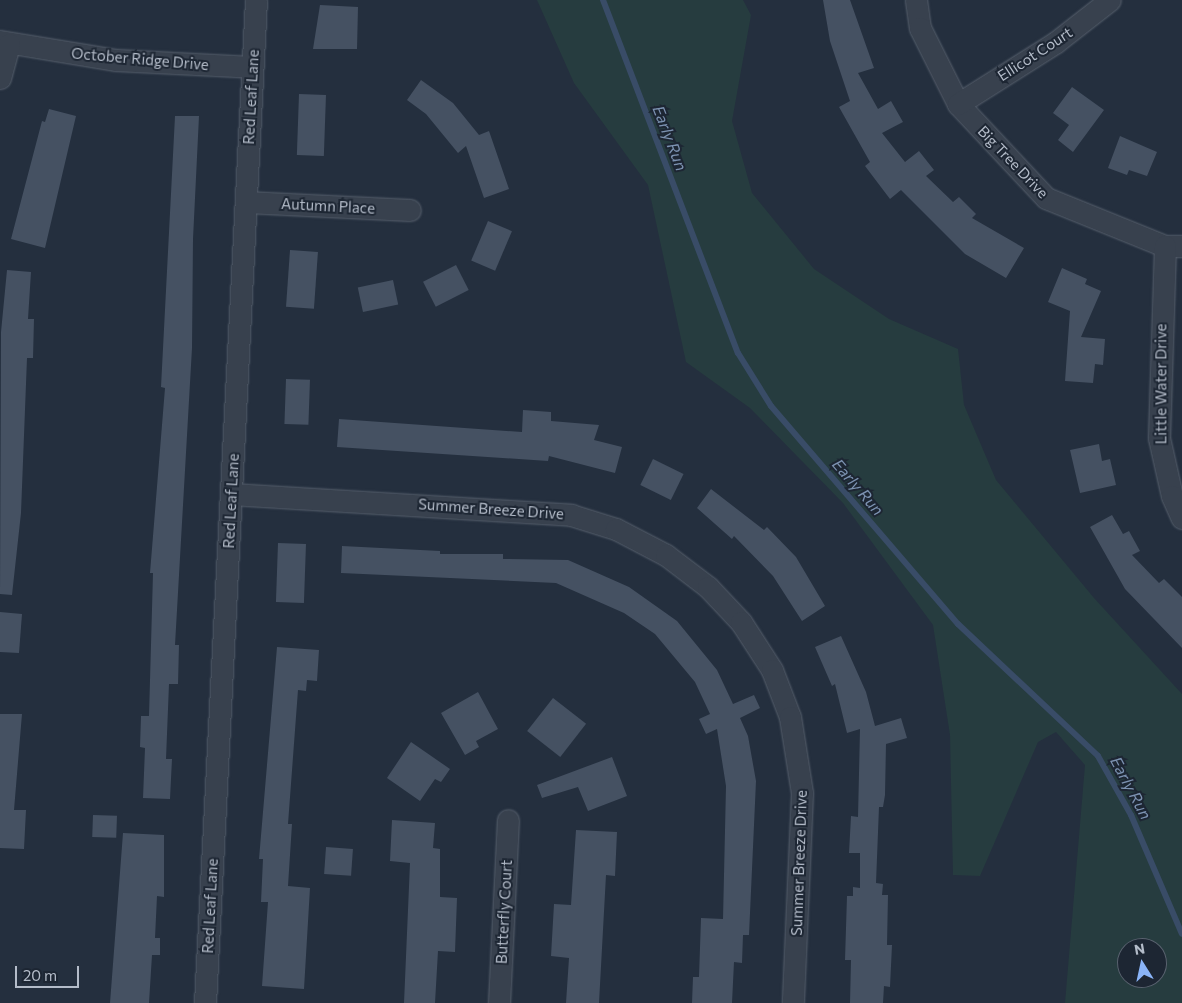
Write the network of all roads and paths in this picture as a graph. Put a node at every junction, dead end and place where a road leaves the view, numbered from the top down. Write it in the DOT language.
graph roads {
  1 [pos="256,0"];
  2 [pos="916,0"];
  3 [pos="1110,0"];
  4 [pos="4,43"];
  5 [pos="252,66"];
  6 [pos="0,78"];
  7 [pos="958,104"];
  8 [pos="246,202"];
  9 [pos="410,210"];
  10 [pos="1174,246"];
  11 [pos="231,494"];
  12 [pos="1182,518"];
  13 [pos="508,820"];
  14 [pos="205,1003"];
  15 [pos="499,1003"];
  16 [pos="792,1003"];
  1 -- 5 [label="street, Red Leaf Lane"];
  2 -- 7 [label="street, Big Tree Drive"];
  3 -- 7 [label="street, Ellicot Court"];
  4 -- 5 [label="street, October Ridge Drive"];
  4 -- 6 [label="street"];
  5 -- 8 [label="street, Red Leaf Lane"];
  7 -- 10 [label="street, Big Tree Drive"];
  8 -- 9 [label="street, Autumn Place"];
  8 -- 11 [label="street, Red Leaf Lane"];
  10 -- 12 [label="street, Little Water Drive"];
  11 -- 14 [label="street, Red Leaf Lane"];
  11 -- 16 [label="street, Summer Breeze Drive"];
  13 -- 15 [label="street, Butterfly Court"];
}
